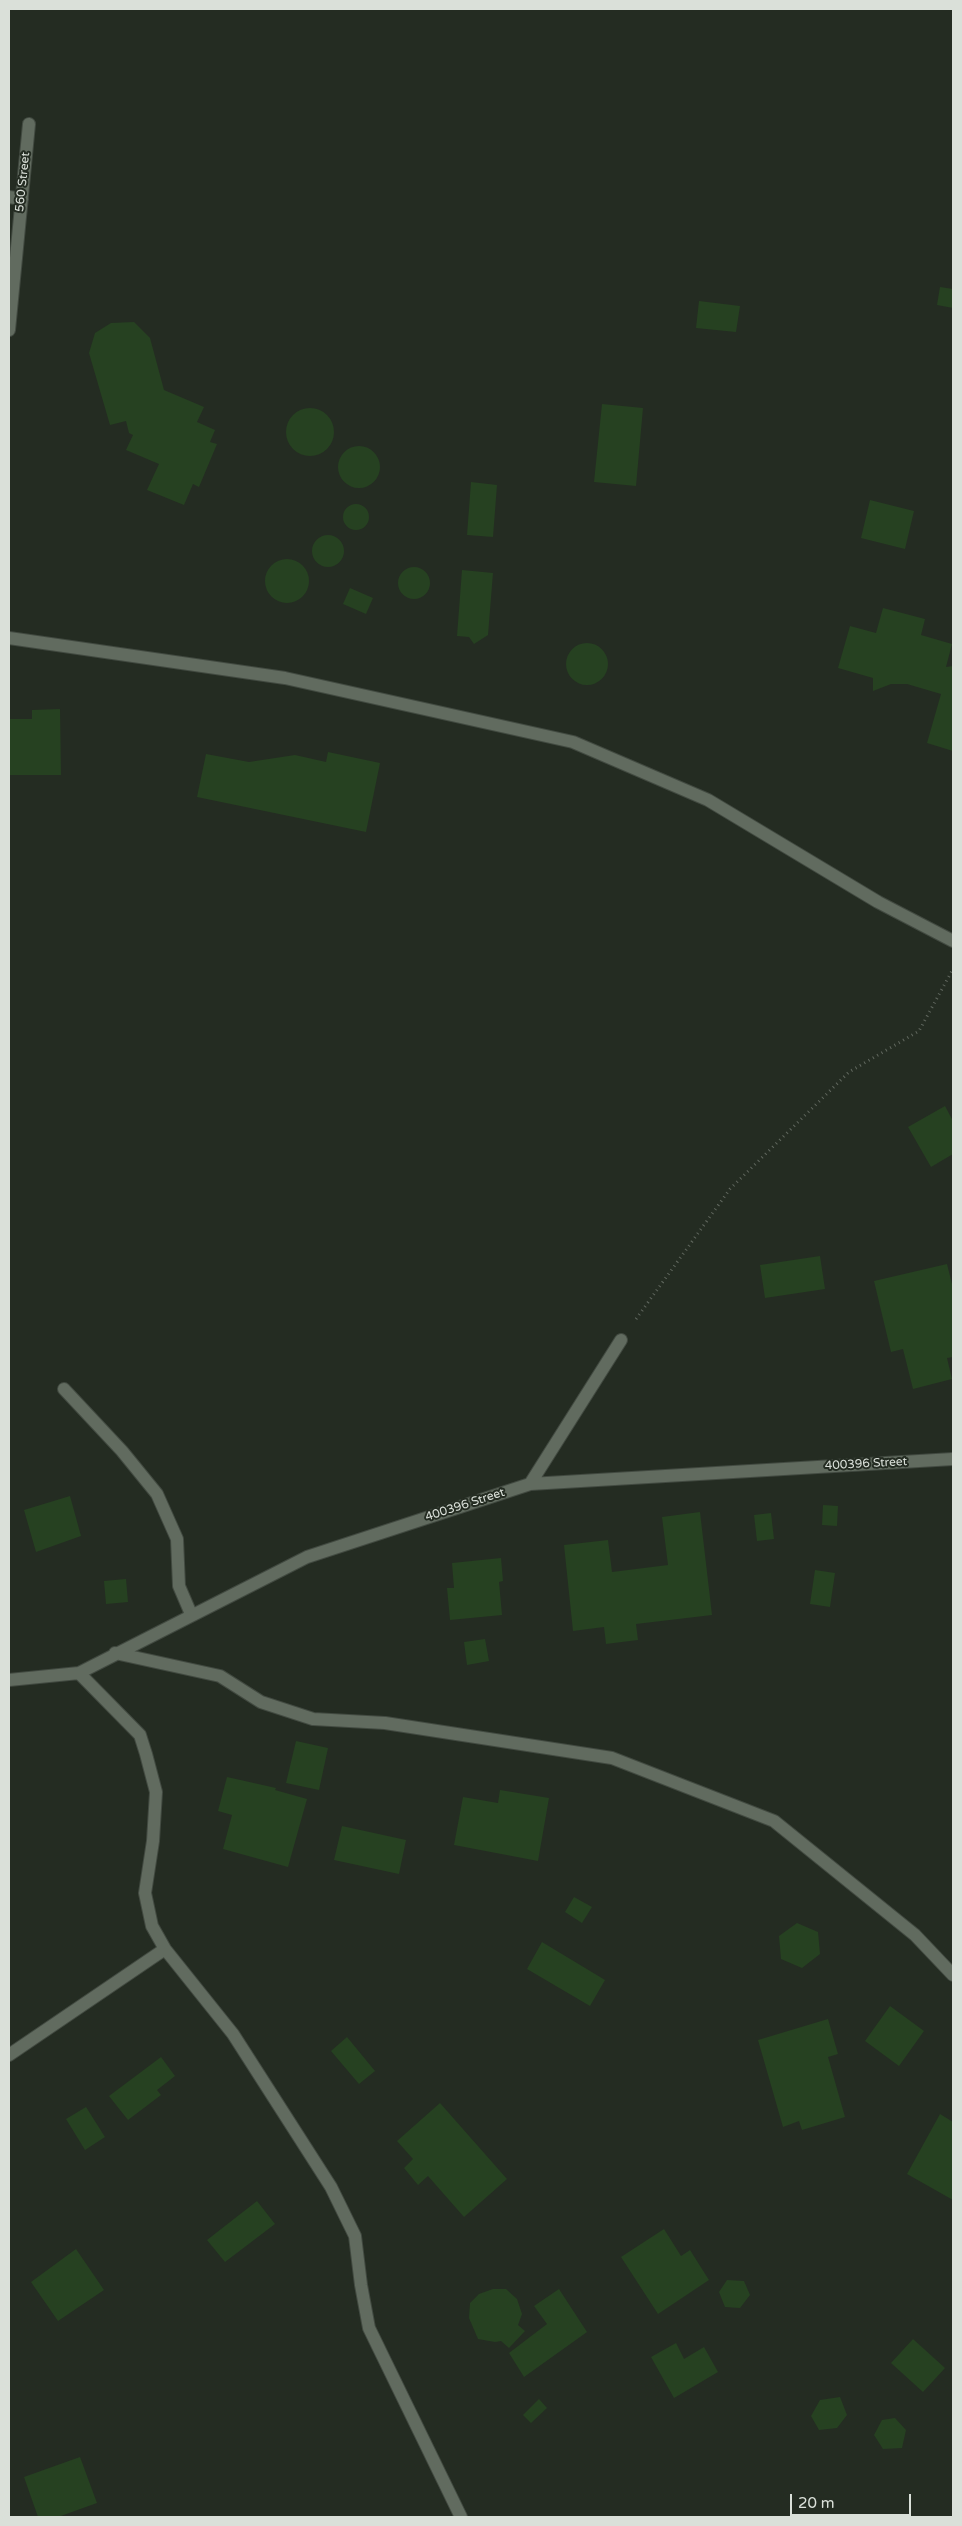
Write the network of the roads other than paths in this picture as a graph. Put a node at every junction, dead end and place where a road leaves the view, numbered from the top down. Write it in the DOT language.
graph roads {
  1 [pos="29,124"];
  2 [pos="9,197"];
  3 [pos="22,199"];
  4 [pos="9,330"];
  5 [pos="9,638"];
  6 [pos="953,941"];
  7 [pos="621,1340"];
  8 [pos="64,1389"];
  9 [pos="953,1459"];
  10 [pos="530,1484"];
  11 [pos="191,1614"];
  12 [pos="114,1653"];
  13 [pos="79,1673"];
  14 [pos="9,1680"];
  15 [pos="165,1949"];
  16 [pos="953,1975"];
  17 [pos="9,2055"];
  18 [pos="461,2517"];
  1 -- 3 [label="street, 560 Street"];
  2 -- 3 [label="street"];
  3 -- 4 [label="street, 560 Street"];
  5 -- 6 [label="street"];
  7 -- 10 [label="street"];
  8 -- 11 [label="street"];
  9 -- 10 [label="street, 400396 Street"];
  10 -- 11 [label="street, 400396 Street"];
  11 -- 12 [label="street, 400396 Street"];
  12 -- 13 [label="street, 400396 Street"];
  12 -- 16 [label="street"];
  13 -- 14 [label="street, 400396 Street"];
  13 -- 15 [label="street"];
  15 -- 17 [label="street"];
  15 -- 18 [label="street"];
}
